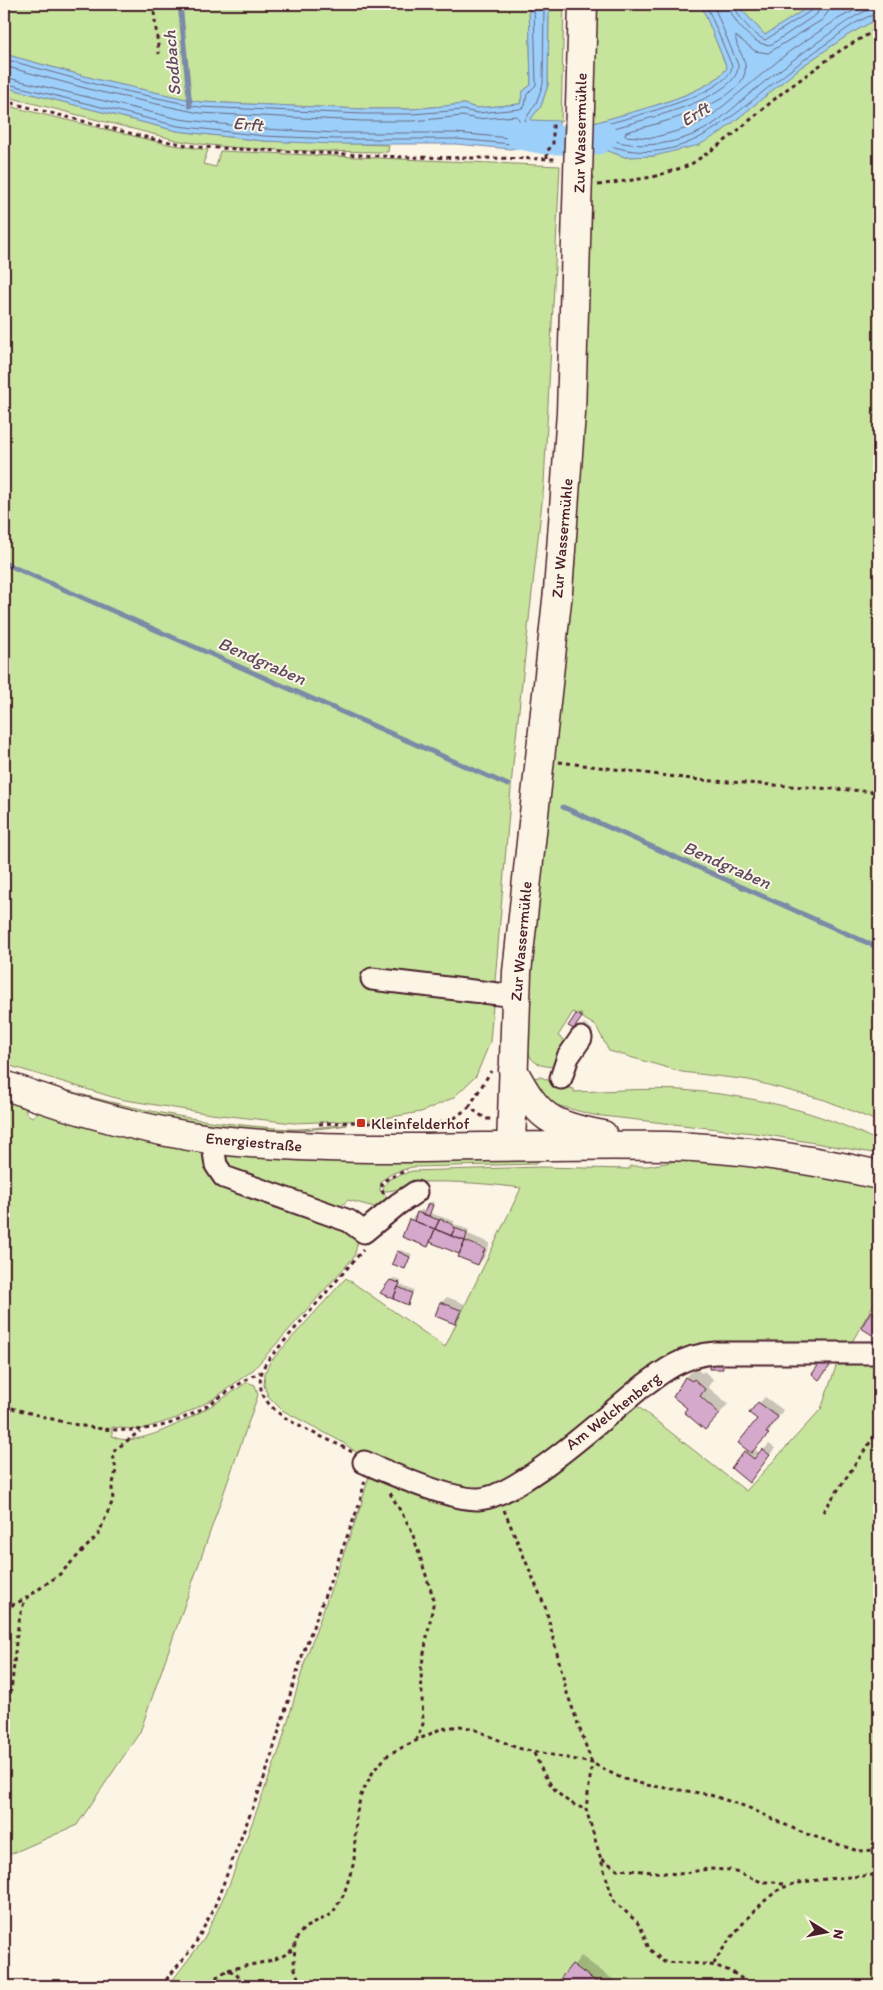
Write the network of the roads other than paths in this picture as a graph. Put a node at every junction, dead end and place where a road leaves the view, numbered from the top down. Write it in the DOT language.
graph roads {
  1 [pos="583,4"];
  2 [pos="372,979"];
  3 [pos="516,996"];
  4 [pos="580,1038"];
  5 [pos="513,1070"];
  6 [pos="561,1078"];
  7 [pos="4,1085"];
  8 [pos="511,1133"];
  9 [pos="212,1139"];
  10 [pos="668,1146"];
  11 [pos="879,1175"];
  12 [pos="416,1192"];
  13 [pos="879,1353"];
  14 [pos="364,1462"];
  1 -- 3 [label="main road, Zur Wassermühle"];
  2 -- 3 [label="street"];
  3 -- 5 [label="main road, Zur Wassermühle"];
  4 -- 6 [label="street"];
  5 -- 8 [label="main road, Zur Wassermühle"];
  5 -- 10 [label="main road"];
  7 -- 9 [label="main road, Energiestraße"];
  8 -- 9 [label="main road, Energiestraße"];
  8 -- 10 [label="main road, Energiestraße"];
  9 -- 12 [label="street"];
  10 -- 11 [label="main road"];
  13 -- 14 [label="street, Am Welchenberg"];
}
